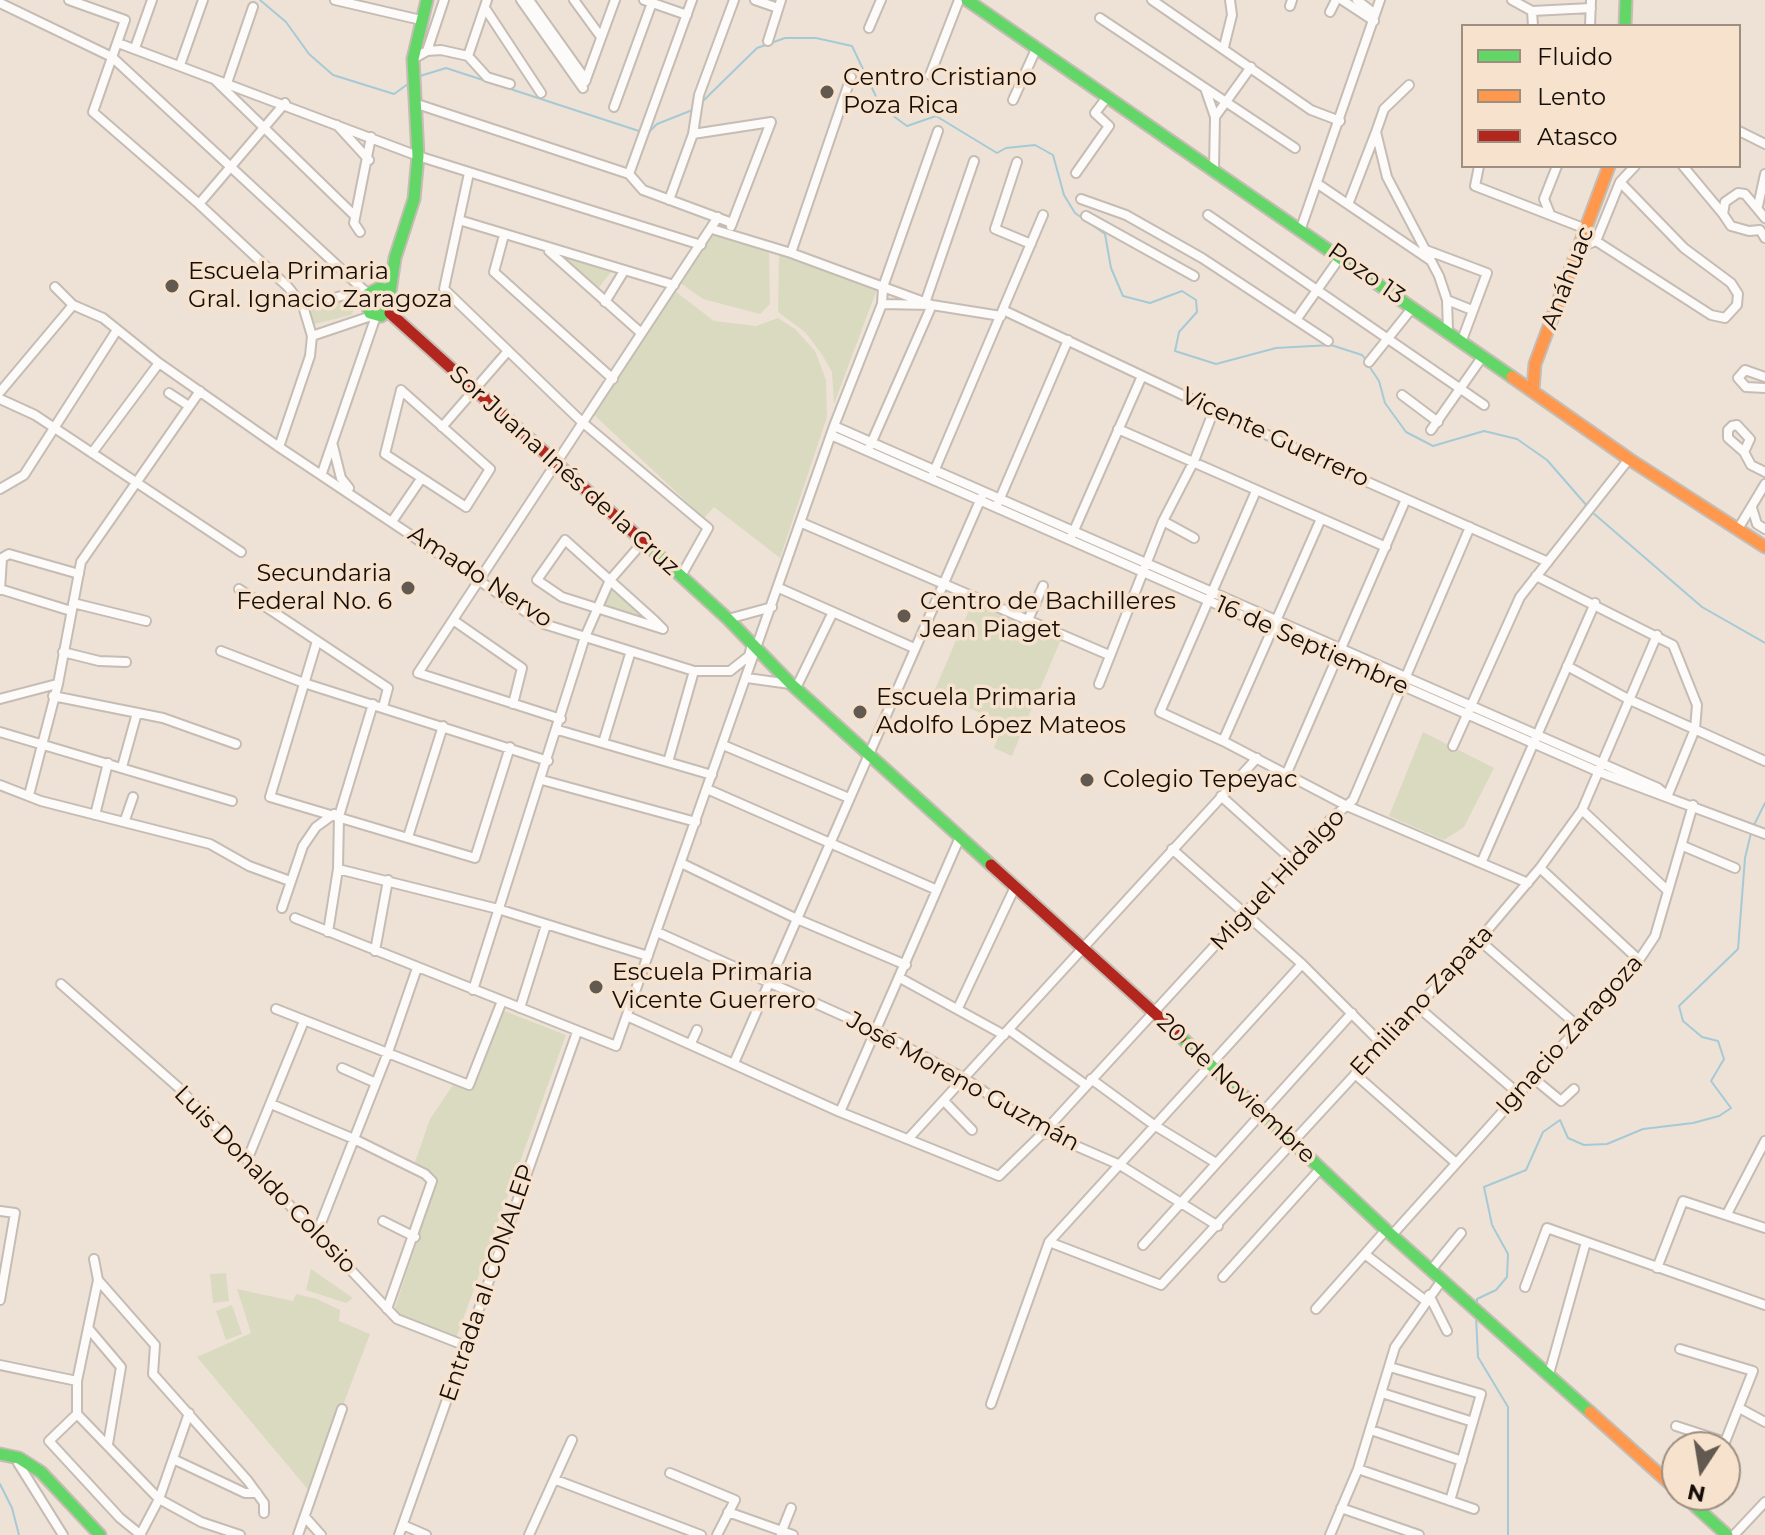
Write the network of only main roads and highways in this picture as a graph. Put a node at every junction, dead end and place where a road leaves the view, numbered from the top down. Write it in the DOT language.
graph roads {
  1 [pos="427,0"];
  2 [pos="967,0"];
  3 [pos="1626,0"];
  4 [pos="1625,24"];
  5 [pos="1608,168"];
  6 [pos="390,292"];
  7 [pos="390,313"];
  8 [pos="1533,390"];
  9 [pos="1765,547"];
  10 [pos="755,647"];
  11 [pos="0,1457"];
  12 [pos="1661,1476"];
  13 [pos="1701,1511"];
  14 [pos="100,1535"];
  15 [pos="1727,1535"];
  1 -- 6 [label="main road"];
  2 -- 8 [label="main road, Pozo 13"];
  3 -- 4 [label="main road"];
  5 -- 8 [label="main road, Anáhuac"];
  6 -- 7 [label="main road"];
  6 -- 7 [label="main road"];
  7 -- 10 [label="main road, Sor Juana Inés de la Cruz"];
  8 -- 9 [label="main road, Pozo 13"];
  10 -- 12 [label="main road, 20 de Noviembre"];
  11 -- 14 [label="main road"];
  13 -- 15 [label="main road"];
}
